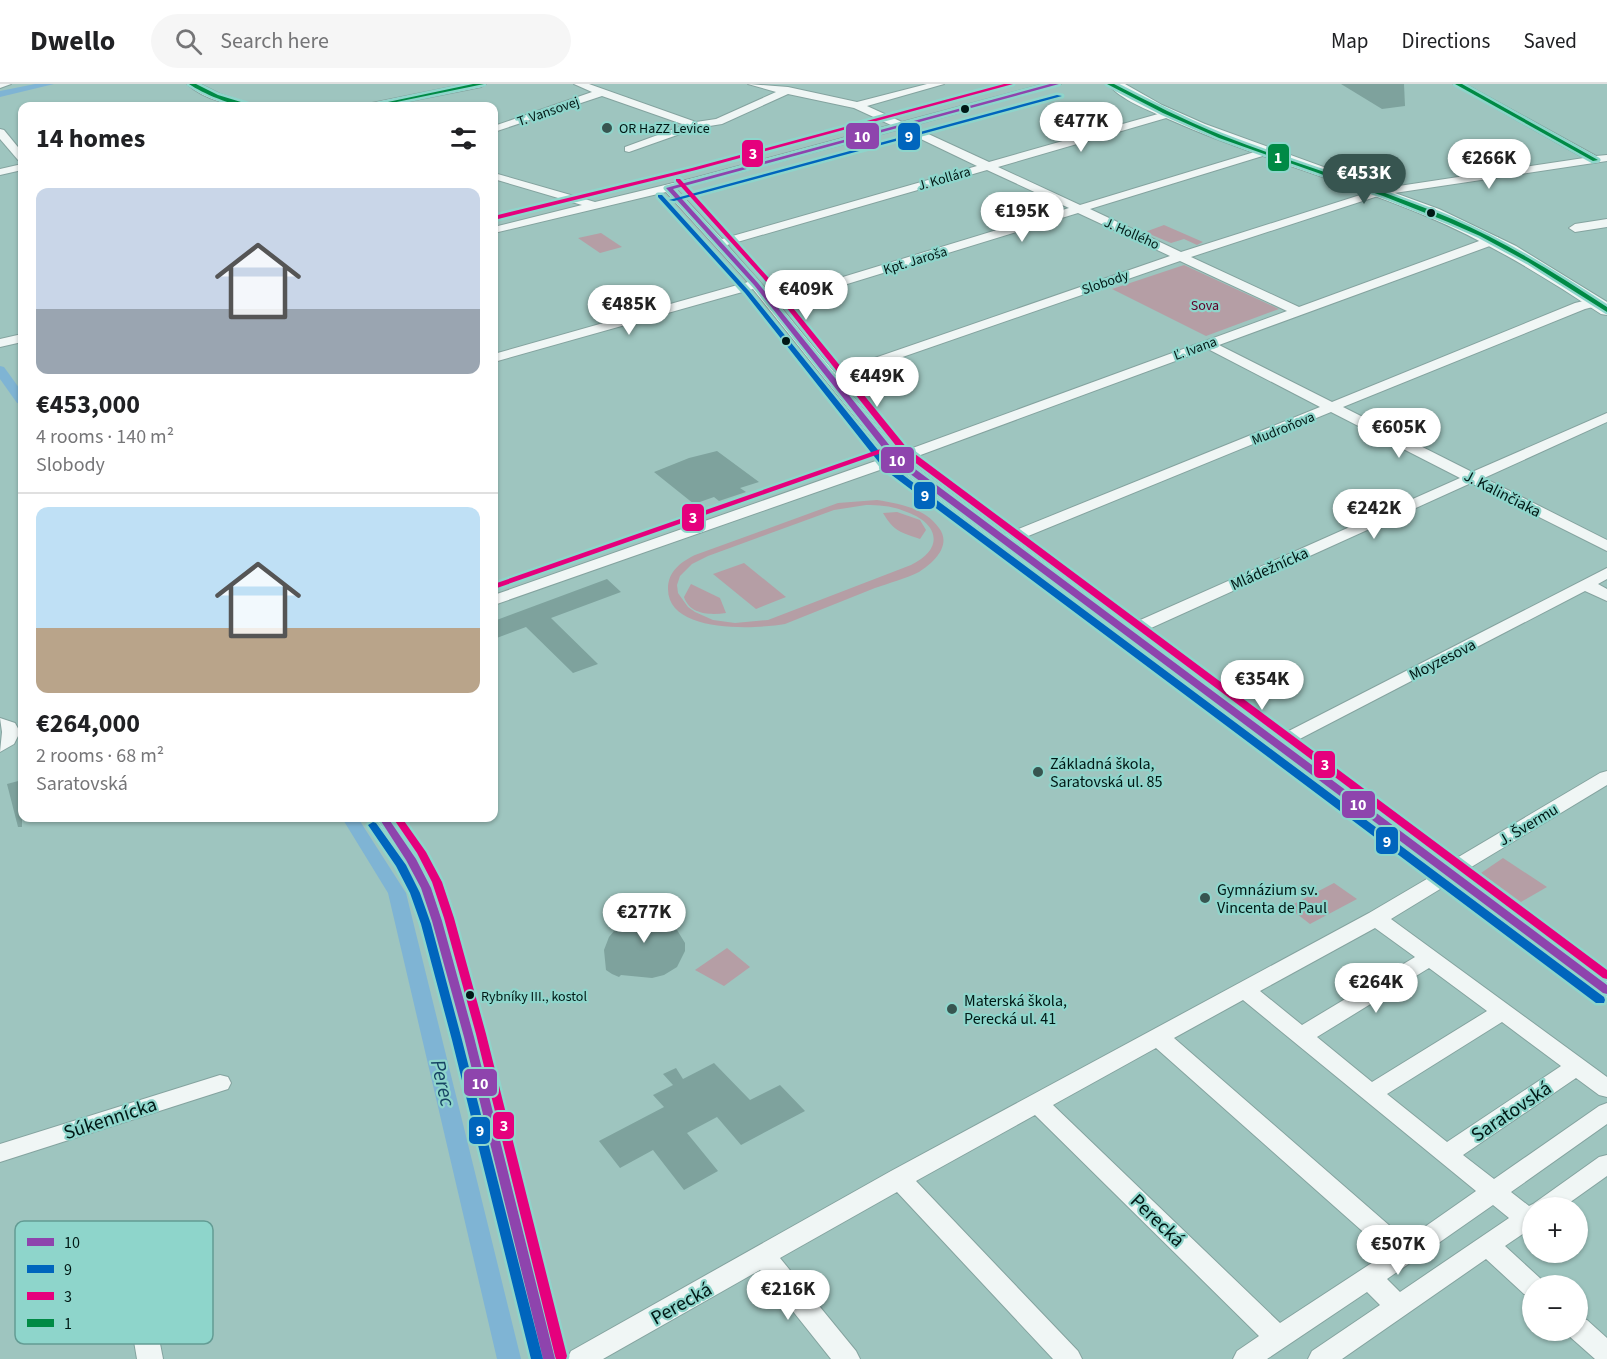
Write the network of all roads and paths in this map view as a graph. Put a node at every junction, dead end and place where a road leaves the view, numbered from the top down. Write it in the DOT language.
graph roads {
  1 [pos="6,84"];
  2 [pos="192,84"];
  3 [pos="481,84"];
  4 [pos="579,84"];
  5 [pos="753,84"];
  6 [pos="800,84"];
  7 [pos="939,84"];
  8 [pos="1056,84"];
  9 [pos="1458,84"];
  10 [pos="0,85"];
  11 [pos="1114,85"];
  12 [pos="786,91"];
  13 [pos="603,92"];
  14 [pos="236,102"];
  15 [pos="392,102"];
  16 [pos="856,105"];
  17 [pos="1169,114"];
  18 [pos="695,124"];
  19 [pos="901,126"];
  20 [pos="498,128"];
  21 [pos="0,132"];
  22 [pos="629,149"];
  23 [pos="1265,152"];
  24 [pos="18,153"];
  25 [pos="1607,158"];
  26 [pos="1594,160"];
  27 [pos="986,166"];
  28 [pos="18,168"];
  29 [pos="0,172"];
  30 [pos="498,177"];
  31 [pos="669,188"];
  32 [pos="1379,192"];
  33 [pos="594,206"];
  34 [pos="1079,209"];
  35 [pos="1607,224"];
  36 [pos="1575,228"];
  37 [pos="498,229"];
  38 [pos="1494,240"];
  39 [pos="720,243"];
  40 [pos="1181,256"];
  41 [pos="756,284"];
  42 [pos="772,303"];
  43 [pos="1601,306"];
  44 [pos="1297,311"];
  45 [pos="18,339"];
  46 [pos="0,343"];
  47 [pos="1207,344"];
  48 [pos="498,357"];
  49 [pos="833,377"];
  50 [pos="1334,408"];
  51 [pos="1607,417"];
  52 [pos="896,459"];
  53 [pos="1472,477"];
  54 [pos="1004,540"];
  55 [pos="1607,546"];
  56 [pos="1607,573"];
  57 [pos="1585,584"];
  58 [pos="1607,596"];
  59 [pos="498,599"];
  60 [pos="1128,632"];
  61 [pos="1277,744"];
  62 [pos="1607,777"];
  63 [pos="386,822"];
  64 [pos="1451,874"];
  65 [pos="1376,918"];
  66 [pos="1430,958"];
  67 [pos="1245,990"];
  68 [pos="1607,990"];
  69 [pos="1502,1012"];
  70 [pos="1301,1036"];
  71 [pos="1158,1037"];
  72 [pos="1576,1067"];
  73 [pos="220,1083"];
  74 [pos="1607,1089"];
  75 [pos="1371,1093"];
  76 [pos="1037,1103"];
  77 [pos="1607,1112"];
  78 [pos="0,1153"];
  79 [pos="1446,1155"];
  80 [pos="1607,1164"];
  81 [pos="899,1179"];
  82 [pos="1492,1192"];
  83 [pos="1558,1197"];
  84 [pos="1522,1207"];
  85 [pos="1522,1222"];
  86 [pos="1488,1246"];
  87 [pos="1405,1254"];
  88 [pos="763,1256"];
  89 [pos="1368,1277"];
  90 [pos="1522,1277"];
  91 [pos="1398,1306"];
  92 [pos="1588,1337"];
  93 [pos="1278,1338"];
  94 [pos="147,1344"];
  95 [pos="1607,1354"];
  96 [pos="594,1356"];
  97 [pos="150,1359"];
  98 [pos="549,1359"];
  99 [pos="847,1359"];
  100 [pos="1069,1359"];
  101 [pos="1246,1359"];
  102 [pos="1321,1359"];
  1 -- 10 [label="street"];
  2 -- 14 [label="street"];
  3 -- 15 [label="street"];
  4 -- 13 [label="street"];
  5 -- 12 [label="street"];
  6 -- 12 [label="street"];
  7 -- 16 [label="street"];
  8 -- 19 [label="street"];
  9 -- 26 [label="street"];
  11 -- 17 [label="street"];
  12 -- 16 [label="street"];
  12 -- 18 [label="street"];
  13 -- 18 [label="street"];
  13 -- 20 [label="street, T. Vansovej"];
  16 -- 19 [label="street, J. Hollého"];
  17 -- 23 [label="street"];
  17 -- 27 [label="street, J. Kollára"];
  18 -- 22 [label="street"];
  19 -- 27 [label="street, J. Hollého"];
  19 -- 31 [label="street"];
  21 -- 24 [label="street"];
  23 -- 32 [label="street"];
  23 -- 34 [label="street, Kpt. Jaroša"];
  25 -- 26 [label="street, Slobody"];
  26 -- 32 [label="street, Slobody"];
  27 -- 34 [label="street, J. Hollého"];
  27 -- 39 [label="street, J. Kollára"];
  28 -- 29 [label="street"];
  30 -- 33 [label="street"];
  31 -- 33 [label="street"];
  31 -- 39 [label="street"];
  32 -- 38 [label="street"];
  32 -- 40 [label="street, Slobody"];
  33 -- 37 [label="street"];
  34 -- 40 [label="street, J. Hollého"];
  34 -- 42 [label="street, Kpt. Jaroša"];
  35 -- 36 [label="street"];
  38 -- 43 [label="street"];
  38 -- 44 [label="street, Ľ. Ivana"];
  39 -- 41 [label="street"];
  40 -- 44 [label="street, J. Hollého"];
  40 -- 49 [label="street, Slobody"];
  41 -- 42 [label="street"];
  41 -- 48 [label="street"];
  42 -- 49 [label="street"];
  43 -- 50 [label="street, Mudroňova"];
  44 -- 47 [label="street, Ľ. Ivana"];
  45 -- 46 [label="street"];
  47 -- 50 [label="street, J. Kalinčiaka"];
  47 -- 52 [label="street, Ľ. Ivana"];
  49 -- 52 [label="street"];
  50 -- 53 [label="street, J. Kalinčiaka"];
  50 -- 54 [label="street, Mudroňova"];
  51 -- 53 [label="street, Mládežnícka"];
  52 -- 54 [label="street"];
  52 -- 59 [label="street, Ľ. Ivana"];
  53 -- 55 [label="street, J. Kalinčiaka"];
  53 -- 60 [label="street, Mládežnícka"];
  54 -- 60 [label="street"];
  56 -- 57 [label="street, Moyzesova"];
  57 -- 58 [label="street"];
  57 -- 61 [label="street, Moyzesova"];
  60 -- 61 [label="street"];
  61 -- 64 [label="street"];
  62 -- 64 [label="street, J. Švermu"];
  63 -- 98 [label="street"];
  64 -- 65 [label="street, Perecká"];
  64 -- 68 [label="street"];
  65 -- 66 [label="street"];
  65 -- 67 [label="street, Perecká"];
  66 -- 69 [label="street"];
  66 -- 70 [label="street"];
  67 -- 70 [label="street"];
  67 -- 71 [label="street, Perecká"];
  69 -- 72 [label="street"];
  69 -- 75 [label="street"];
  70 -- 75 [label="street"];
  71 -- 76 [label="street, Perecká"];
  71 -- 87 [label="street"];
  72 -- 74 [label="street"];
  72 -- 79 [label="street, Saratovská"];
  73 -- 78 [label="street, Súkennícka"];
  75 -- 79 [label="street"];
  76 -- 81 [label="street, Perecká"];
  76 -- 93 [label="street, Perecká"];
  77 -- 82 [label="street"];
  79 -- 82 [label="street"];
  80 -- 83 [label="street"];
  81 -- 88 [label="street, Perecká"];
  81 -- 100 [label="street"];
  82 -- 84 [label="street"];
  82 -- 87 [label="street"];
  85 -- 86 [label="street"];
  86 -- 90 [label="street"];
  86 -- 91 [label="street"];
  87 -- 89 [label="street"];
  88 -- 96 [label="street, Perecká"];
  88 -- 99 [label="street"];
  89 -- 91 [label="street"];
  89 -- 93 [label="street"];
  91 -- 102 [label="street"];
  92 -- 95 [label="street"];
  93 -- 101 [label="street"];
  94 -- 97 [label="street"];
}
